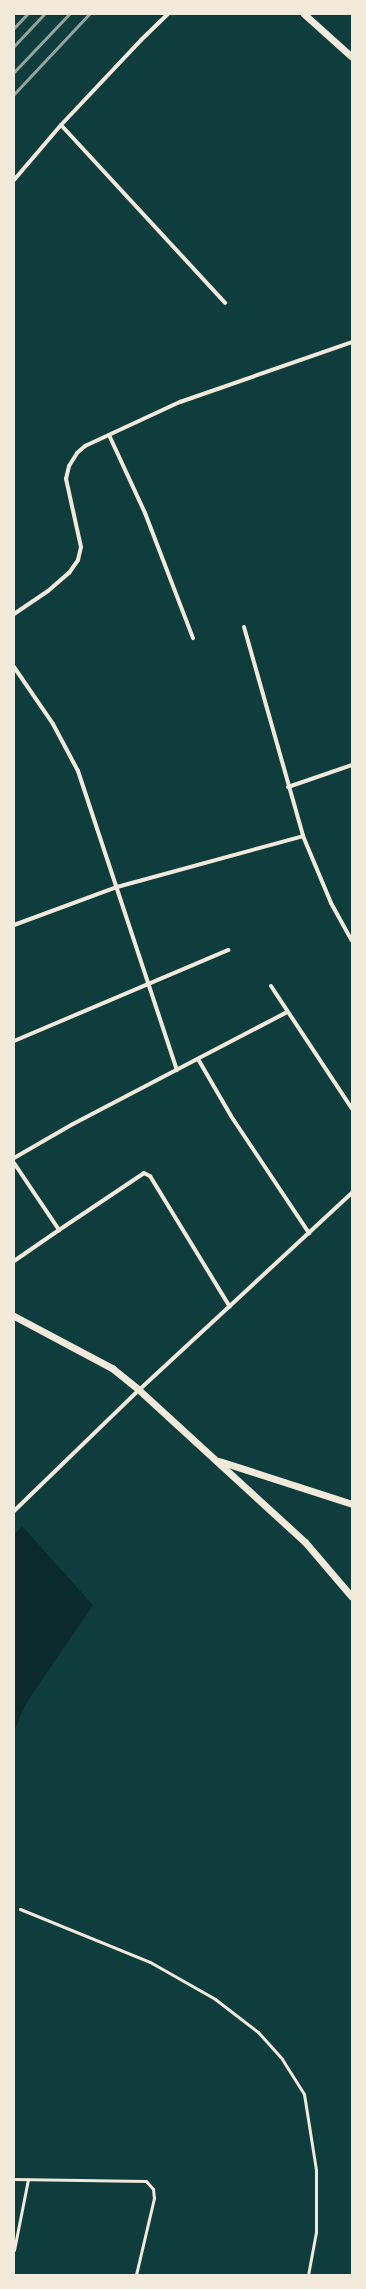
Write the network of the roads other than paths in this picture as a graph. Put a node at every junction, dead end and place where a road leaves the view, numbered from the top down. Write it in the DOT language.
graph roads {
  1 [pos="168,14"];
  2 [pos="304,14"];
  3 [pos="352,57"];
  4 [pos="61,125"];
  5 [pos="14,180"];
  6 [pos="225,303"];
  7 [pos="352,342"];
  8 [pos="109,435"];
  9 [pos="14,614"];
  10 [pos="244,627"];
  11 [pos="194,638"];
  12 [pos="14,667"];
  13 [pos="352,765"];
  14 [pos="288,787"];
  15 [pos="303,836"];
  16 [pos="117,887"];
  17 [pos="14,925"];
  18 [pos="352,941"];
  19 [pos="228,950"];
  20 [pos="149,982"];
  21 [pos="271,986"];
  22 [pos="287,1012"];
  23 [pos="14,1041"];
  24 [pos="198,1059"];
  25 [pos="177,1070"];
  26 [pos="352,1109"];
  27 [pos="14,1158"];
  28 [pos="14,1163"];
  29 [pos="352,1194"];
  30 [pos="59,1230"];
  31 [pos="309,1233"];
  32 [pos="14,1261"];
  33 [pos="230,1307"];
  34 [pos="14,1316"];
  35 [pos="139,1390"];
  36 [pos="217,1460"];
  37 [pos="352,1504"];
  38 [pos="14,1511"];
  39 [pos="352,1597"];
  40 [pos="20,1909"];
  41 [pos="14,2179"];
  42 [pos="28,2179"];
  43 [pos="14,2250"];
  44 [pos="136,2275"];
  45 [pos="308,2275"];
  1 -- 4 [label="street"];
  2 -- 3 [label="street"];
  4 -- 5 [label="street"];
  4 -- 6 [label="street"];
  7 -- 8 [label="street"];
  8 -- 9 [label="street"];
  8 -- 11 [label="street"];
  10 -- 14 [label="street"];
  12 -- 16 [label="street"];
  13 -- 14 [label="street"];
  14 -- 15 [label="street"];
  15 -- 16 [label="street"];
  15 -- 18 [label="street"];
  16 -- 17 [label="street"];
  16 -- 20 [label="street"];
  19 -- 20 [label="street"];
  20 -- 23 [label="street"];
  20 -- 25 [label="street"];
  21 -- 22 [label="street"];
  22 -- 24 [label="street"];
  22 -- 26 [label="street"];
  24 -- 25 [label="street"];
  24 -- 31 [label="street"];
  25 -- 27 [label="street"];
  28 -- 30 [label="street"];
  29 -- 31 [label="street"];
  30 -- 32 [label="street"];
  30 -- 33 [label="street"];
  31 -- 33 [label="street"];
  33 -- 35 [label="street"];
  34 -- 35 [label="street"];
  35 -- 36 [label="street"];
  35 -- 38 [label="street"];
  36 -- 37 [label="street"];
  36 -- 39 [label="street"];
  40 -- 45 [label="lane"];
  41 -- 42 [label="lane"];
  42 -- 43 [label="lane"];
  42 -- 44 [label="lane"];
}
